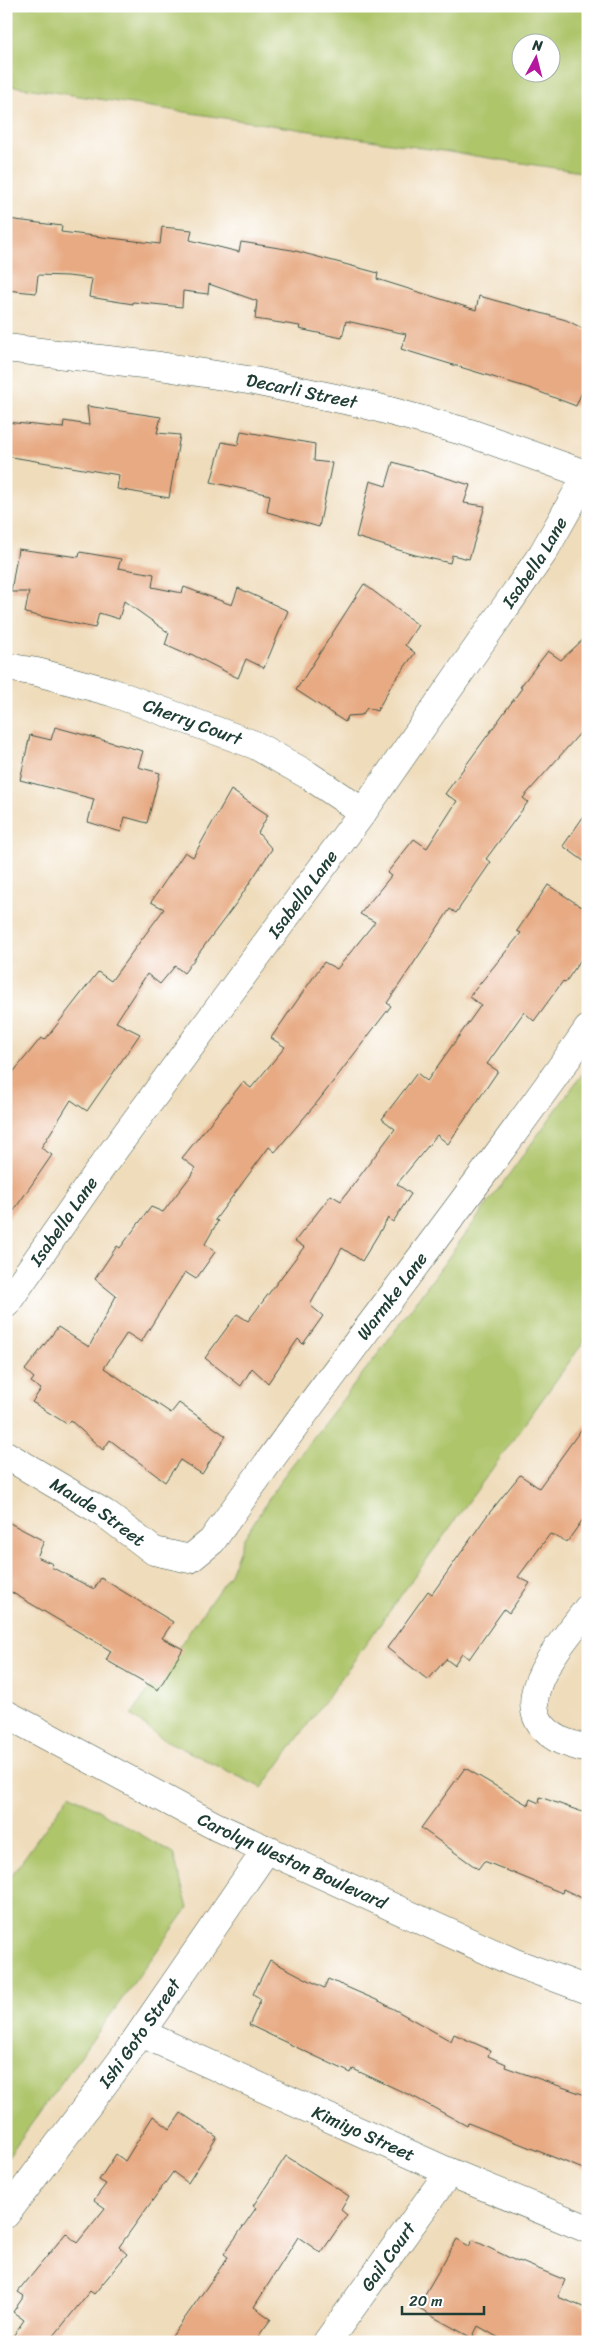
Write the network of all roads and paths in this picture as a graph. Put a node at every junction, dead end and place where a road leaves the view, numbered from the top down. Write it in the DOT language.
graph roads {
  1 [pos="6,348"];
  2 [pos="588,475"];
  3 [pos="6,667"];
  4 [pos="362,812"];
  5 [pos="588,1029"];
  6 [pos="6,1304"];
  7 [pos="6,1455"];
  8 [pos="190,1559"];
  9 [pos="588,1608"];
  10 [pos="6,1714"];
  11 [pos="588,1749"];
  12 [pos="267,1849"];
  13 [pos="588,1990"];
  14 [pos="141,2033"];
  15 [pos="449,2172"];
  16 [pos="6,2214"];
  17 [pos="588,2229"];
  18 [pos="327,2342"];
  1 -- 2 [label="street, Decarli Street"];
  2 -- 4 [label="street, Isabella Lane"];
  3 -- 4 [label="street, Cherry Court"];
  4 -- 6 [label="street, Isabella Lane"];
  5 -- 8 [label="street, Warmke Lane"];
  7 -- 8 [label="street, Maude Street"];
  9 -- 11 [label="street"];
  10 -- 12 [label="street, Carolyn Weston Boulevard"];
  12 -- 13 [label="street, Carolyn Weston Boulevard"];
  12 -- 14 [label="street, Ishi Goto Street"];
  14 -- 15 [label="street, Kimiyo Street"];
  14 -- 16 [label="street, Ishi Goto Street"];
  15 -- 17 [label="street, Kimiyo Street"];
  15 -- 18 [label="street, Gail Court"];
}
